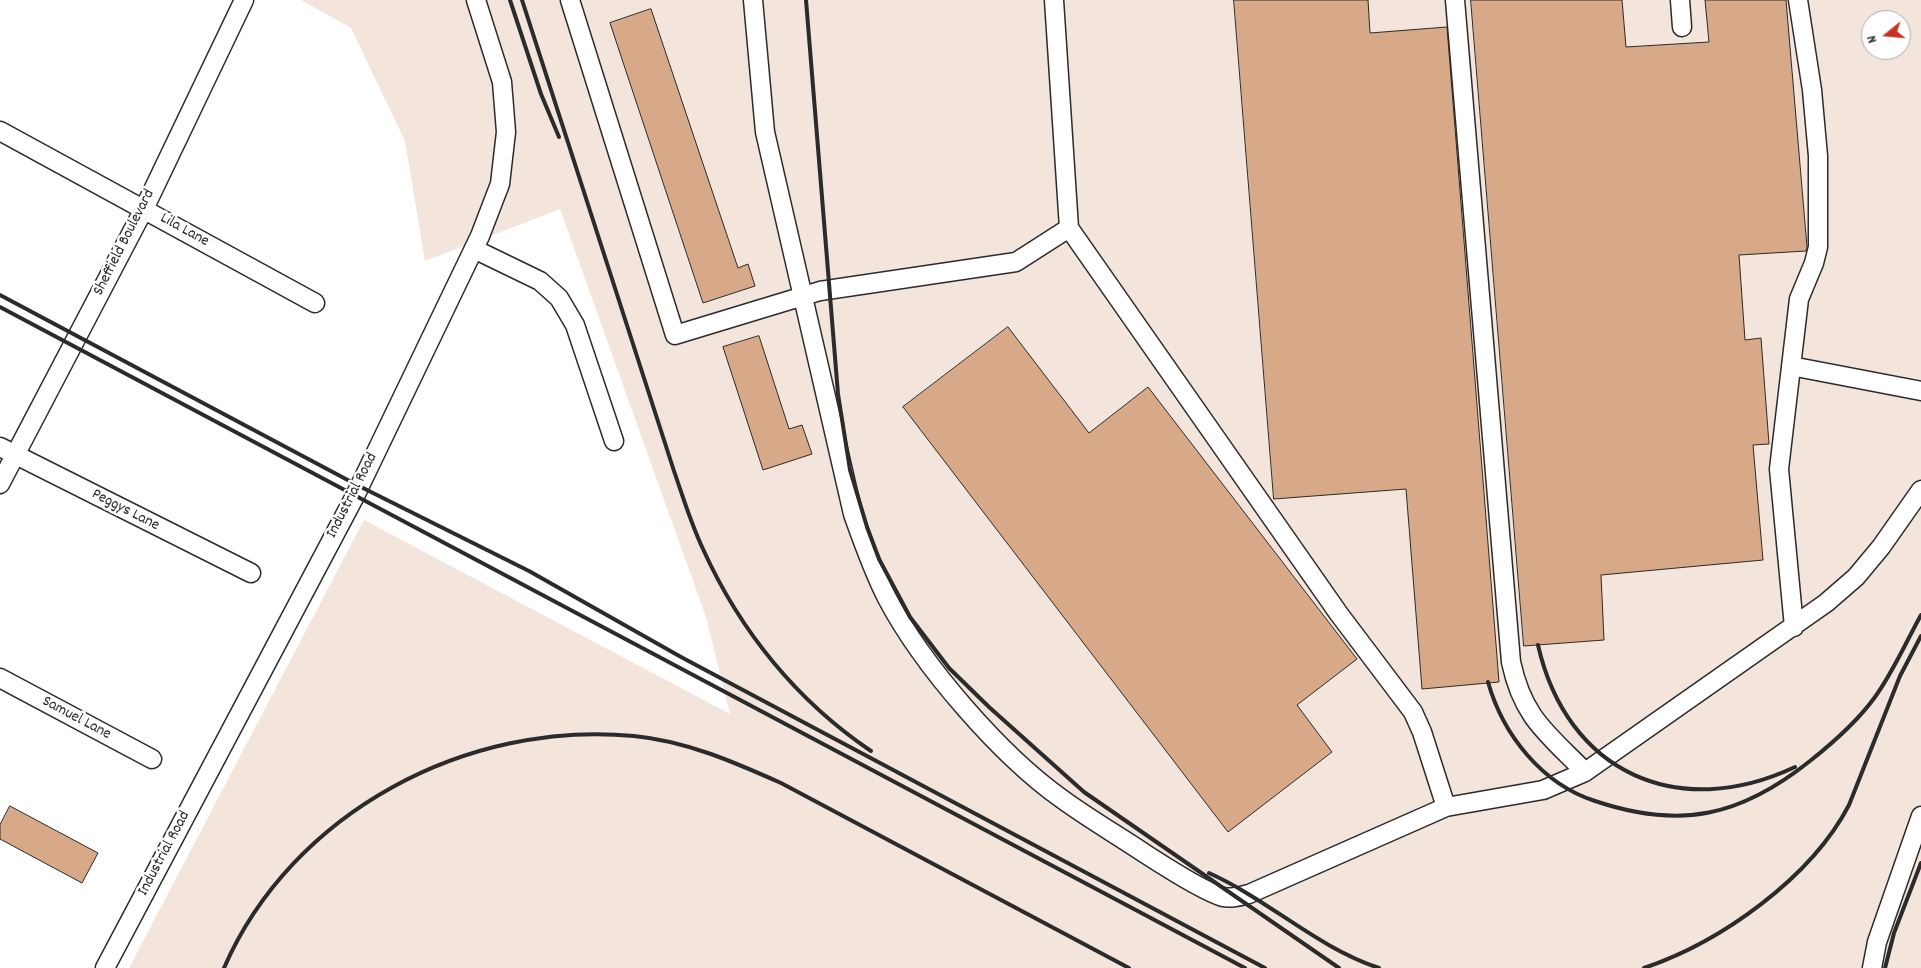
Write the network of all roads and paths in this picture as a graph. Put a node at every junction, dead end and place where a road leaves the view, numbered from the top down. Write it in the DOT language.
graph roads {
  1 [pos="244,0"];
  2 [pos="476,0"];
  3 [pos="570,0"];
  4 [pos="753,0"];
  5 [pos="1054,0"];
  6 [pos="1455,0"];
  7 [pos="1680,0"];
  8 [pos="1798,0"];
  9 [pos="1682,27"];
  10 [pos="0,131"];
  11 [pos="144,208"];
  12 [pos="1069,228"];
  13 [pos="474,249"];
  14 [pos="804,295"];
  15 [pos="315,303"];
  16 [pos="1791,366"];
  17 [pos="1921,391"];
  18 [pos="614,441"];
  19 [pos="0,447"];
  20 [pos="16,456"];
  21 [pos="0,484"];
  22 [pos="1921,490"];
  23 [pos="250,573"];
  24 [pos="1794,627"];
  25 [pos="0,678"];
  26 [pos="152,759"];
  27 [pos="1584,772"];
  28 [pos="1446,807"];
  29 [pos="1921,816"];
  30 [pos="105,968"];
  31 [pos="1872,968"];
  1 -- 11 [label="street, Sheffield Boulevard"];
  2 -- 13 [label="street, Industrial Road"];
  3 -- 14 [label="street"];
  4 -- 14 [label="street"];
  5 -- 12 [label="street"];
  6 -- 27 [label="street"];
  7 -- 9 [label="street"];
  8 -- 16 [label="street"];
  10 -- 11 [label="street, Lila Lane"];
  11 -- 15 [label="street, Lila Lane"];
  11 -- 20 [label="street, Sheffield Boulevard"];
  12 -- 14 [label="street"];
  12 -- 28 [label="street"];
  13 -- 18 [label="street"];
  13 -- 30 [label="street, Industrial Road"];
  14 -- 28 [label="street"];
  16 -- 17 [label="street"];
  16 -- 24 [label="street"];
  19 -- 20 [label="street, Peggys Lane"];
  20 -- 21 [label="street, Sheffield Boulevard"];
  20 -- 23 [label="street, Peggys Lane"];
  22 -- 24 [label="street"];
  24 -- 27 [label="street"];
  25 -- 26 [label="street, Samuel Lane"];
  27 -- 28 [label="street"];
  29 -- 31 [label="street"];
}
